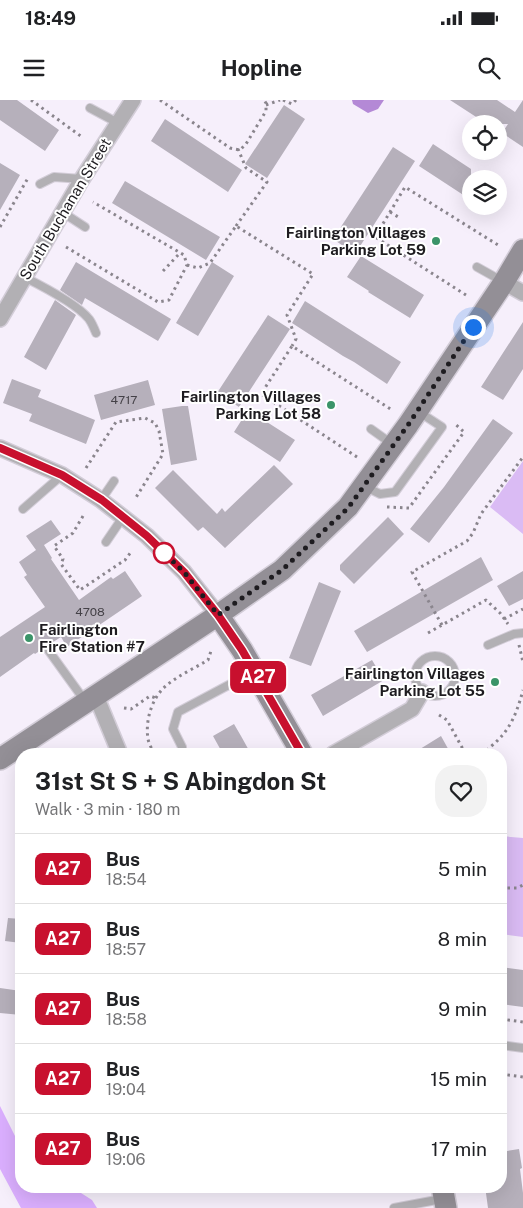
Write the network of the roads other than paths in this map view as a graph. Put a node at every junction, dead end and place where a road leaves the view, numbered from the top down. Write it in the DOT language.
graph roads {
  1 [pos="133,100"];
  2 [pos="90,108"];
  3 [pos="118,123"];
  4 [pos="82,179"];
  5 [pos="40,184"];
  6 [pos="62,212"];
  7 [pos="85,227"];
  8 [pos="523,250"];
  9 [pos="477,267"];
  10 [pos="24,277"];
  11 [pos="504,282"];
  12 [pos="523,293"];
  13 [pos="0,319"];
  14 [pos="96,333"];
  15 [pos="417,411"];
  16 [pos="371,429"];
  17 [pos="394,445"];
  18 [pos="0,448"];
  19 [pos="62,475"];
  20 [pos="114,480"];
  21 [pos="364,486"];
  22 [pos="102,500"];
  23 [pos="23,509"];
  24 [pos="123,518"];
  25 [pos="106,542"];
  26 [pos="218,615"];
  27 [pos="523,633"];
  28 [pos="488,645"];
  29 [pos="46,647"];
  30 [pos="254,671"];
  31 [pos="422,692"];
  32 [pos="92,699"];
  33 [pos="182,747"];
  34 [pos="17,748"];
  35 [pos="117,748"];
  36 [pos="299,748"];
  37 [pos="344,748"];
  38 [pos="15,749"];
  39 [pos="0,759"];
  40 [pos="507,1046"];
  41 [pos="523,1048"];
  42 [pos="444,1198"];
  43 [pos="394,1208"];
  1 -- 3 [label="street, South Buchanan Street"];
  2 -- 3 [label="lane"];
  3 -- 4 [label="street, South Buchanan Street"];
  4 -- 5 [label="lane"];
  4 -- 6 [label="street, South Buchanan Street"];
  6 -- 7 [label="lane"];
  6 -- 10 [label="street, South Buchanan Street"];
  8 -- 11 [label="street"];
  9 -- 11 [label="lane"];
  10 -- 13 [label="street, South Buchanan Street"];
  10 -- 14 [label="lane"];
  11 -- 12 [label="street"];
  11 -- 15 [label="street"];
  15 -- 17 [label="street"];
  15 -- 21 [label="lane"];
  16 -- 17 [label="lane"];
  17 -- 21 [label="street"];
  18 -- 19 [label="street"];
  19 -- 22 [label="street"];
  19 -- 23 [label="lane"];
  20 -- 22 [label="lane"];
  21 -- 26 [label="street"];
  22 -- 24 [label="street"];
  24 -- 25 [label="lane"];
  24 -- 26 [label="street"];
  26 -- 30 [label="street"];
  26 -- 32 [label="street"];
  27 -- 28 [label="lane"];
  29 -- 32 [label="lane"];
  30 -- 33 [label="lane"];
  30 -- 36 [label="street"];
  31 -- 31 [label="lane"];
  31 -- 37 [label="street"];
  32 -- 34 [label="street"];
  32 -- 35 [label="street"];
  38 -- 39 [label="street"];
  40 -- 41 [label="lane"];
  42 -- 43 [label="lane"];
}
